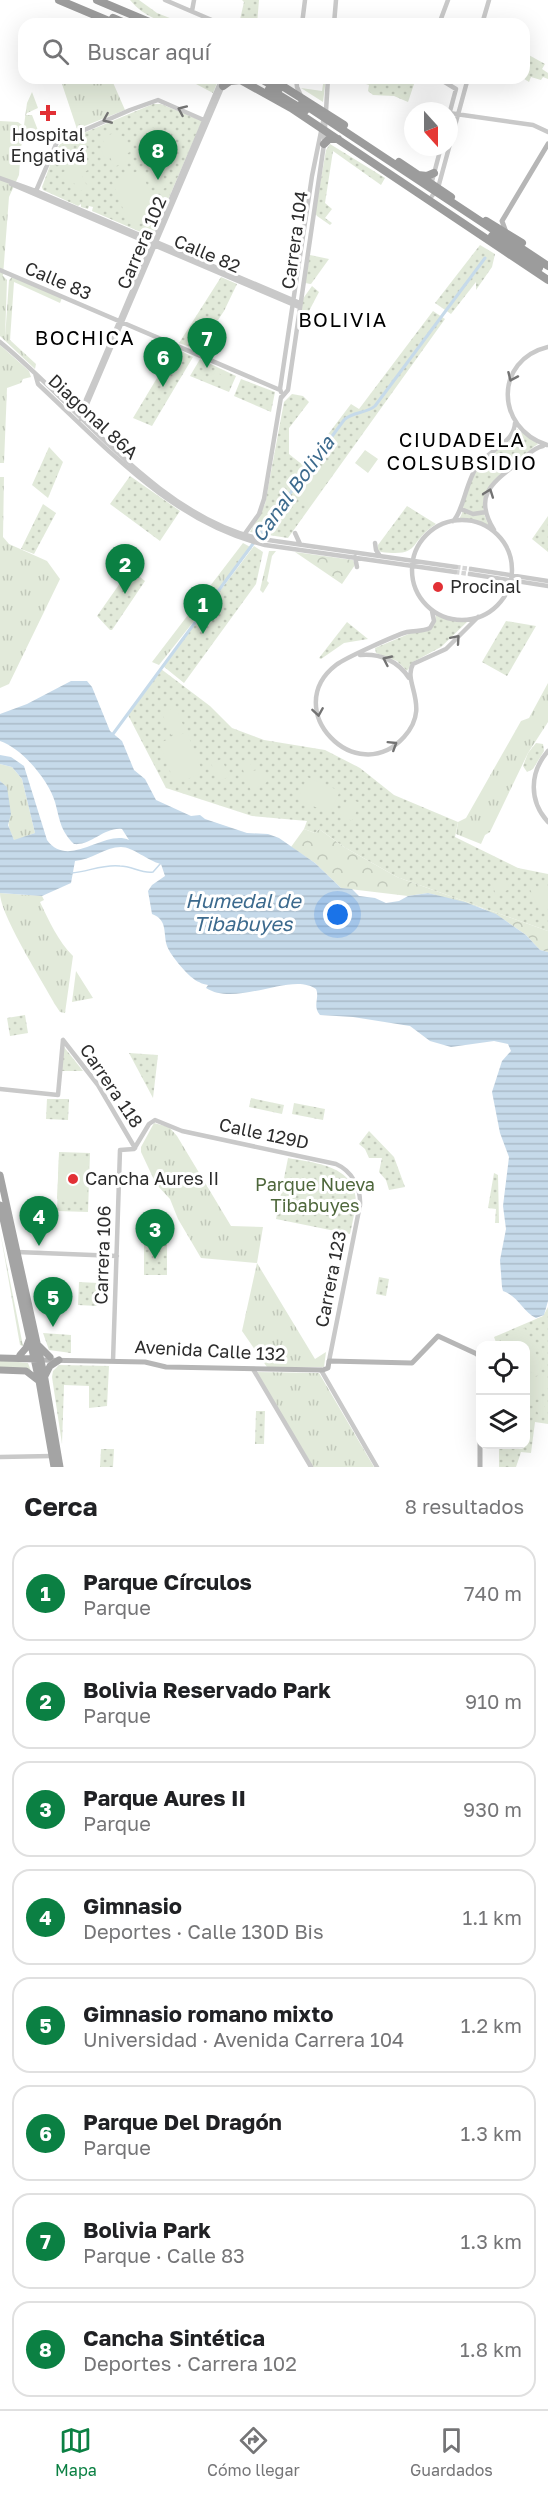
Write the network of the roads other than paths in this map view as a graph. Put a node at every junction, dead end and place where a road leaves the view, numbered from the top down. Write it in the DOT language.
graph roads {
  1 [pos="59,0"];
  2 [pos="70,0"];
  3 [pos="97,0"];
  4 [pos="165,0"];
  5 [pos="194,0"];
  6 [pos="305,0"];
  7 [pos="336,0"];
  8 [pos="448,0"];
  9 [pos="489,0"];
  10 [pos="192,11"];
  11 [pos="204,16"];
  12 [pos="102,18"];
  13 [pos="113,18"];
  14 [pos="140,18"];
  15 [pos="208,18"];
  16 [pos="303,18"];
  17 [pos="334,18"];
  18 [pos="440,18"];
  19 [pos="484,18"];
  20 [pos="223,84"];
  21 [pos="251,84"];
  22 [pos="268,84"];
  23 [pos="280,84"];
  24 [pos="296,84"];
  25 [pos="327,84"];
  26 [pos="448,84"];
  27 [pos="466,84"];
  28 [pos="301,96"];
  29 [pos="326,100"];
  30 [pos="452,102"];
  31 [pos="313,104"];
  32 [pos="458,115"];
  33 [pos="207,121"];
  34 [pos="324,122"];
  35 [pos="548,132"];
  36 [pos="338,139"];
  37 [pos="324,144"];
  38 [pos="547,148"];
  39 [pos="373,152"];
  40 [pos="383,152"];
  41 [pos="439,156"];
  42 [pos="445,156"];
  43 [pos="434,173"];
  44 [pos="418,175"];
  45 [pos="0,178"];
  46 [pos="16,185"];
  47 [pos="36,191"];
  48 [pos="434,192"];
  49 [pos="475,214"];
  50 [pos="502,221"];
  51 [pos="480,222"];
  52 [pos="489,222"];
  53 [pos="507,234"];
  54 [pos="154,244"];
  55 [pos="548,260"];
  56 [pos="548,266"];
  57 [pos="0,270"];
  58 [pos="548,274"];
  59 [pos="548,280"];
  60 [pos="297,304"];
  61 [pos="121,322"];
  62 [pos="0,342"];
  63 [pos="548,347"];
  64 [pos="35,373"];
  65 [pos="281,391"];
  66 [pos="81,418"];
  67 [pos="515,423"];
  68 [pos="81,425"];
  69 [pos="547,445"];
  70 [pos="461,508"];
  71 [pos="486,512"];
  72 [pos="453,521"];
  73 [pos="295,533"];
  74 [pos="495,533"];
  75 [pos="243,537"];
  76 [pos="259,541"];
  77 [pos="375,543"];
  78 [pos="300,544"];
  79 [pos="380,556"];
  80 [pos="355,557"];
  81 [pos="412,563"];
  82 [pos="357,567"];
  83 [pos="455,569"];
  84 [pos="471,572"];
  85 [pos="511,578"];
  86 [pos="548,581"];
  87 [pos="548,586"];
  88 [pos="432,610"];
  89 [pos="478,617"];
  90 [pos="357,655"];
  91 [pos="411,680"];
  92 [pos="548,752"];
  93 [pos="548,822"];
  94 [pos="0,1089"];
  95 [pos="135,1148"];
  96 [pos="0,1175"];
  97 [pos="358,1189"];
  98 [pos="0,1204"];
  99 [pos="4,1214"];
  100 [pos="17,1252"];
  101 [pos="117,1256"];
  102 [pos="29,1337"];
  103 [pos="37,1345"];
  104 [pos="20,1355"];
  105 [pos="476,1355"];
  106 [pos="0,1357"];
  107 [pos="50,1357"];
  108 [pos="37,1358"];
  109 [pos="59,1360"];
  110 [pos="99,1361"];
  111 [pos="113,1361"];
  112 [pos="329,1361"];
  113 [pos="253,1369"];
  114 [pos="0,1370"];
  115 [pos="321,1370"];
  116 [pos="42,1380"];
  117 [pos="480,1449"];
  118 [pos="52,1456"];
  119 [pos="0,1457"];
  120 [pos="54,1467"];
  121 [pos="60,1467"];
  122 [pos="311,1467"];
  123 [pos="377,1467"];
  124 [pos="480,1467"];
  1 -- 12 [label="highway"];
  2 -- 13 [label="highway"];
  3 -- 14 [label="highway"];
  4 -- 10 [label="street"];
  5 -- 10 [label="street"];
  6 -- 16 [label="street"];
  7 -- 17 [label="street"];
  8 -- 18 [label="street"];
  9 -- 19 [label="street"];
  10 -- 11 [label="street"];
  11 -- 15 [label="street"];
  20 -- 33 [label="street, Carrera 102"];
  21 -- 34 [label="highway"];
  22 -- 34 [label="highway"];
  23 -- 28 [label="highway"];
  24 -- 28 [label="street"];
  25 -- 29 [label="street"];
  26 -- 30 [label="street"];
  27 -- 32 [label="street"];
  28 -- 31 [label="highway"];
  29 -- 31 [label="highway"];
  29 -- 34 [label="street"];
  31 -- 34 [label="highway"];
  32 -- 35 [label="street"];
  33 -- 47 [label="street, one-way"];
  33 -- 54 [label="street, Carrera 102"];
  34 -- 36 [label="highway"];
  34 -- 37 [label="street, Carrera 104"];
  34 -- 39 [label="highway"];
  34 -- 40 [label="highway"];
  34 -- 48 [label="highway"];
  34 -- 60 [label="street, Carrera 104"];
  36 -- 37 [label="highway"];
  36 -- 48 [label="highway"];
  37 -- 60 [label="street, Carrera 104"];
  38 -- 50 [label="main road"];
  39 -- 40 [label="highway"];
  39 -- 48 [label="highway"];
  40 -- 44 [label="highway"];
  41 -- 43 [label="street"];
  42 -- 48 [label="street"];
  43 -- 44 [label="highway"];
  43 -- 48 [label="street"];
  44 -- 48 [label="highway"];
  45 -- 46 [label="street, Calle 82"];
  46 -- 47 [label="street, Calle 82"];
  46 -- 54 [label="street, Calle 82"];
  47 -- 54 [label="street, Calle 82"];
  48 -- 49 [label="highway"];
  48 -- 51 [label="highway"];
  48 -- 58 [label="highway"];
  48 -- 59 [label="highway"];
  49 -- 51 [label="highway"];
  49 -- 52 [label="highway"];
  50 -- 52 [label="main road"];
  50 -- 53 [label="main road"];
  51 -- 56 [label="highway"];
  52 -- 53 [label="highway"];
  53 -- 55 [label="highway"];
  54 -- 60 [label="street, Calle 82"];
  54 -- 61 [label="street, Carrera 102"];
  57 -- 61 [label="street, Calle 83"];
  60 -- 65 [label="street, Carrera 104"];
  60 -- 65 [label="street, Carrera 104"];
  61 -- 65 [label="street, Calle 83"];
  61 -- 66 [label="street, Carrera 102"];
  62 -- 64 [label="street"];
  63 -- 67 [label="street, one-way"];
  64 -- 66 [label="street, Diagonal 86A"];
  64 -- 68 [label="street, Diagonal 86A"];
  65 -- 75 [label="street, Carrera 104"];
  66 -- 68 [label="street, Carrera 102"];
  66 -- 75 [label="street, Diagonal 86A"];
  67 -- 69 [label="street"];
  67 -- 70 [label="street"];
  68 -- 75 [label="street, Diagonal 86A"];
  71 -- 69 [label="street, one-way"];
  70 -- 71 [label="street"];
  70 -- 72 [label="street"];
  71 -- 74 [label="street"];
  72 -- 74 [label="street"];
  72 -- 81 [label="street"];
  73 -- 78 [label="street"];
  74 -- 85 [label="street"];
  75 -- 76 [label="street, Diagonal 86A"];
  76 -- 78 [label="street, Diagonal 86A"];
  76 -- 80 [label="street, Diagonal 86A"];
  77 -- 79 [label="street"];
  78 -- 79 [label="street, Diagonal 86A"];
  79 -- 81 [label="street, Diagonal 86A"];
  80 -- 81 [label="street, Diagonal 86A"];
  80 -- 82 [label="street"];
  81 -- 83 [label="street"];
  81 -- 88 [label="street"];
  84 -- 85 [label="street"];
  85 -- 86 [label="street"];
  85 -- 87 [label="street"];
  85 -- 89 [label="street"];
  88 -- 89 [label="street"];
  88 -- 90 [label="street"];
  91 -- 89 [label="street, one-way"];
  91 -- 90 [label="street, one-way"];
  90 -- 91 [label="street, one-way"];
  92 -- 93 [label="street"];
  94 -- 95 [label="street, Carrera 118"];
  95 -- 97 [label="street, Calle 129D"];
  95 -- 101 [label="street, Carrera 106"];
  96 -- 99 [label="main road"];
  97 -- 112 [label="street, Carrera 123"];
  98 -- 99 [label="main road"];
  99 -- 100 [label="main road"];
  99 -- 102 [label="main road"];
  100 -- 101 [label="street"];
  100 -- 103 [label="main road"];
  101 -- 111 [label="street, Carrera 106"];
  102 -- 104 [label="main road"];
  102 -- 108 [label="main road"];
  103 -- 107 [label="main road"];
  103 -- 108 [label="main road"];
  104 -- 106 [label="main road, Avenida Calle 132"];
  104 -- 108 [label="main road, Avenida Calle 132"];
  105 -- 112 [label="main road"];
  106 -- 108 [label="main road, Avenida Calle 132"];
  107 -- 108 [label="main road, Avenida Calle 132"];
  107 -- 110 [label="main road, Avenida Calle 132"];
  108 -- 109 [label="main road, Avenida Calle 132"];
  108 -- 116 [label="main road"];
  109 -- 110 [label="main road, Avenida Calle 132"];
  109 -- 116 [label="main road"];
  110 -- 111 [label="main road, Avenida Calle 132"];
  111 -- 113 [label="main road, Avenida Calle 132"];
  112 -- 115 [label="main road"];
  113 -- 115 [label="main road, Avenida Calle 132"];
  113 -- 122 [label="street"];
  114 -- 116 [label="main road"];
  115 -- 123 [label="street"];
  116 -- 118 [label="main road"];
  116 -- 121 [label="main road"];
  117 -- 124 [label="main road"];
  118 -- 119 [label="street"];
  118 -- 120 [label="main road"];
}
